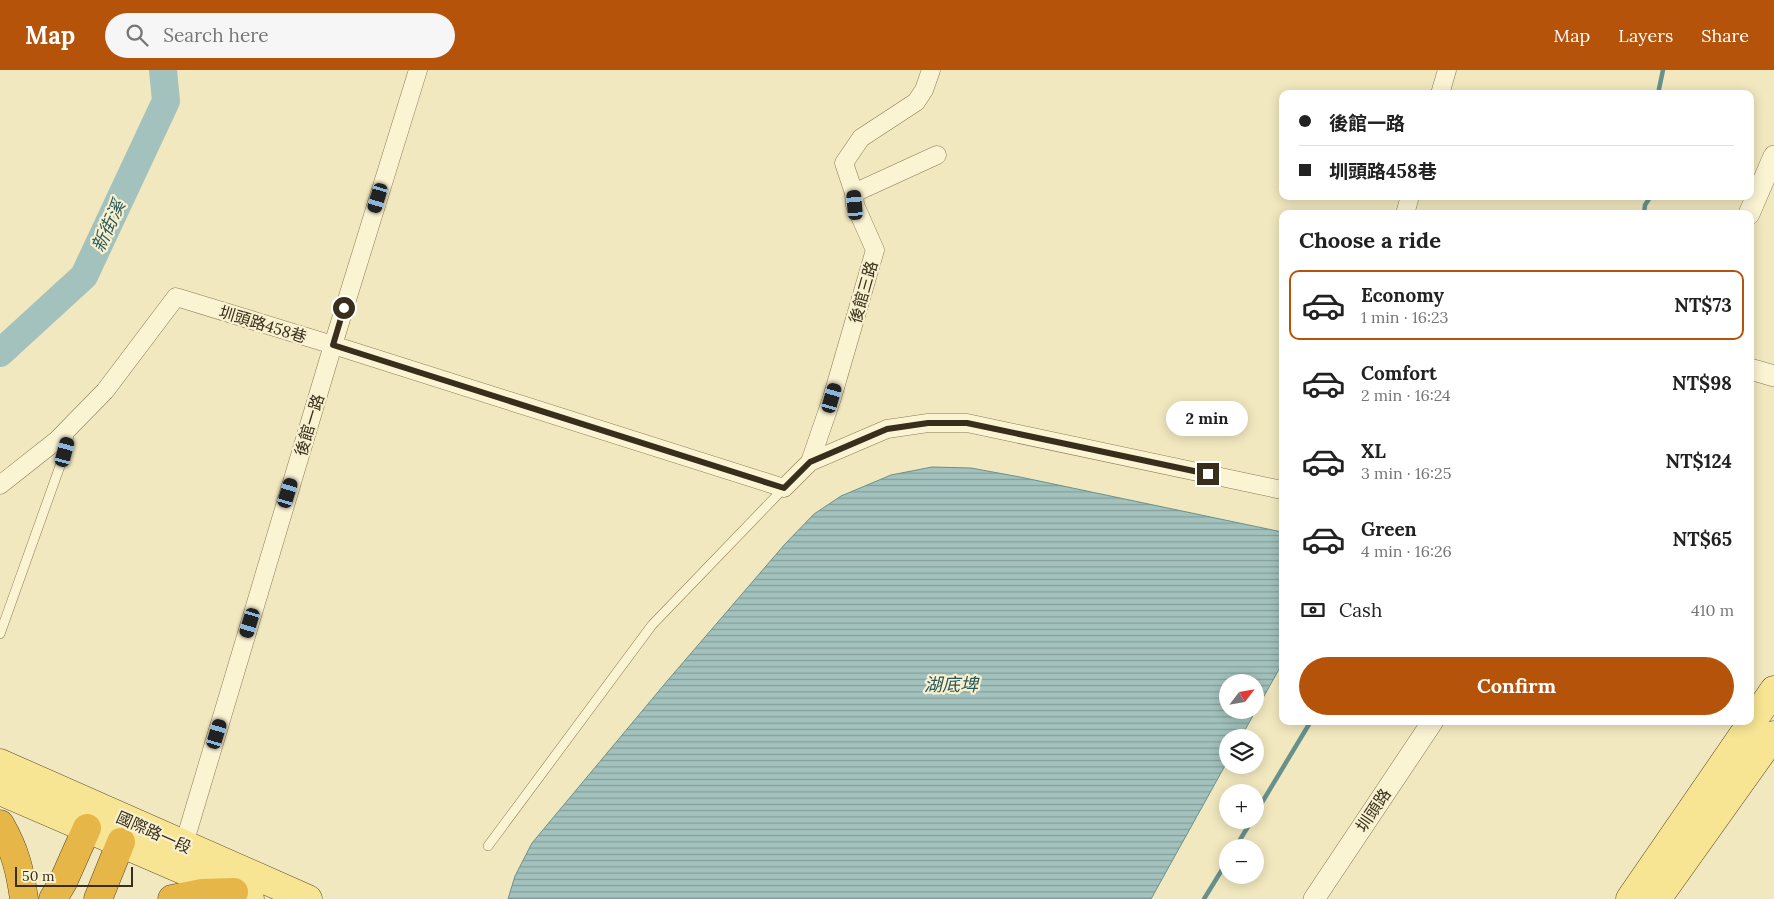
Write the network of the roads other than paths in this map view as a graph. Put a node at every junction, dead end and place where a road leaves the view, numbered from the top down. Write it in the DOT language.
graph roads {
  1 [pos="418,70"];
  2 [pos="930,70"];
  3 [pos="1447,70"];
  4 [pos="1441,90"];
  5 [pos="937,155"];
  6 [pos="1774,156"];
  7 [pos="854,193"];
  8 [pos="1751,210"];
  9 [pos="333,345"];
  10 [pos="1754,370"];
  11 [pos="1774,376"];
  12 [pos="72,426"];
  13 [pos="810,462"];
  14 [pos="0,485"];
  15 [pos="784,488"];
  16 [pos="1279,489"];
  17 [pos="0,634"];
  18 [pos="1774,690"];
  19 [pos="1754,719"];
  20 [pos="1430,725"];
  21 [pos="1750,725"];
  22 [pos="1774,735"];
  23 [pos="0,763"];
  24 [pos="0,791"];
  25 [pos="108,811"];
  26 [pos="0,824"];
  27 [pos="87,828"];
  28 [pos="121,842"];
  29 [pos="488,846"];
  30 [pos="181,856"];
  31 [pos="242,896"];
  32 [pos="24,899"];
  33 [pos="53,899"];
  34 [pos="98,899"];
  35 [pos="172,899"];
  36 [pos="308,899"];
  37 [pos="1314,899"];
  38 [pos="1630,899"];
  39 [pos="1657,899"];
  1 -- 9 [label="street, 後館一路"];
  2 -- 7 [label="street, 後館三路"];
  3 -- 4 [label="street"];
  5 -- 7 [label="street"];
  6 -- 8 [label="street"];
  7 -- 13 [label="street, 後館三路"];
  9 -- 12 [label="street, 圳頭路458巷"];
  9 -- 15 [label="street, 圳頭路458巷"];
  9 -- 30 [label="street, 後館一路"];
  10 -- 11 [label="street"];
  12 -- 14 [label="street, 圳頭路458巷"];
  12 -- 17 [label="lane"];
  13 -- 15 [label="street"];
  13 -- 16 [label="street"];
  15 -- 29 [label="lane"];
  18 -- 19 [label="main road"];
  20 -- 37 [label="street, 圳頭路"];
  21 -- 38 [label="main road"];
  22 -- 39 [label="main road"];
  23 -- 25 [label="main road, 國際路一段"];
  24 -- 27 [label="main road, 國際路一段"];
  25 -- 27 [label="main road"];
  25 -- 28 [label="main road"];
  25 -- 30 [label="main road, 國際路一段"];
  26 -- 32 [label="highway"];
  27 -- 28 [label="main road, 國際路一段"];
  27 -- 33 [label="highway"];
  28 -- 30 [label="main road, 國際路一段"];
  28 -- 34 [label="highway"];
  30 -- 31 [label="main road, 國際路一段"];
  30 -- 36 [label="main road, 國際路一段"];
  31 -- 35 [label="highway"];
}
